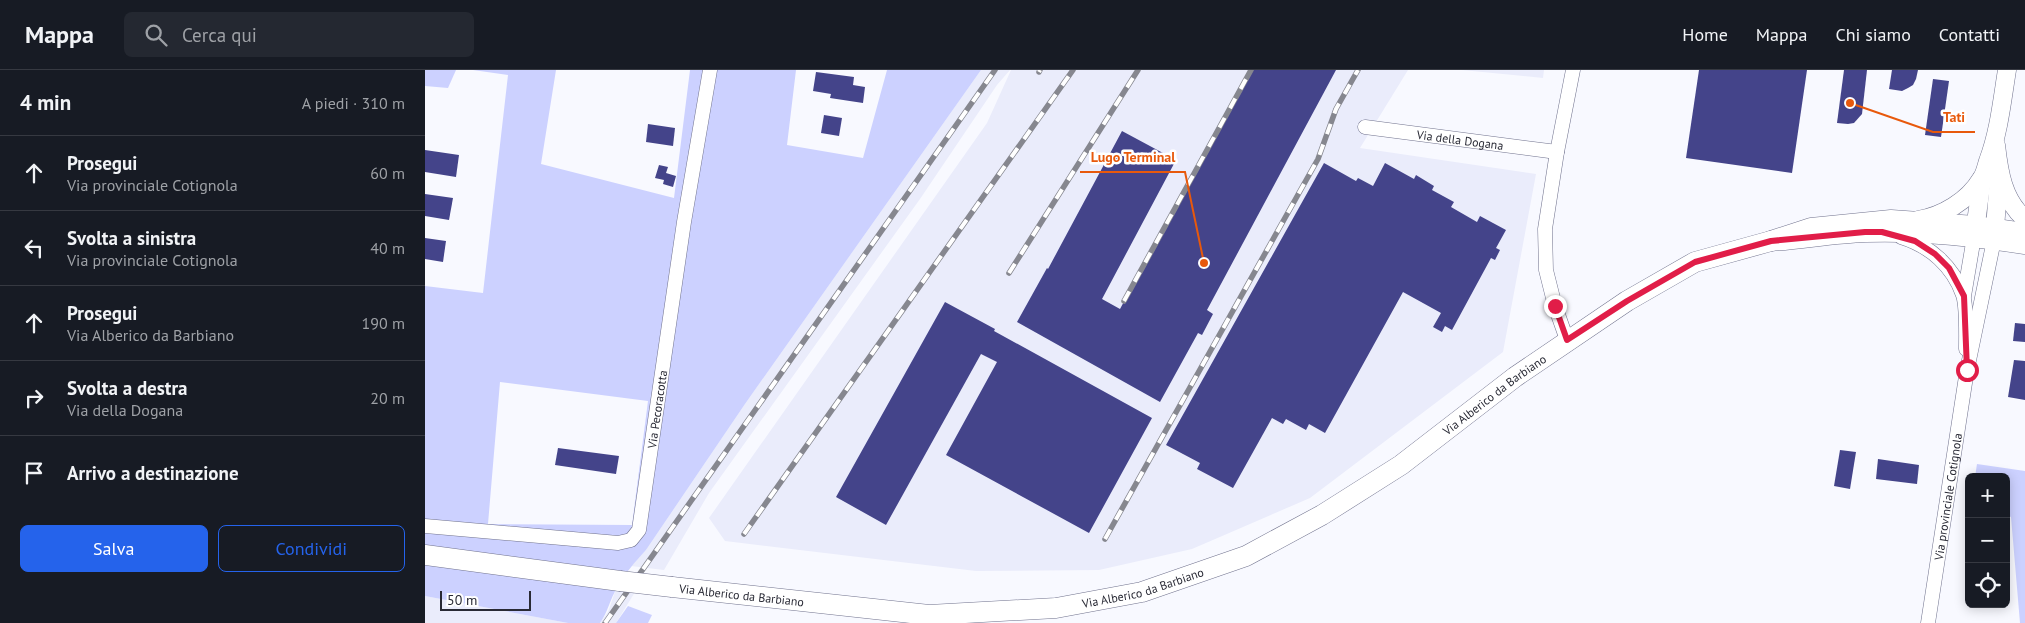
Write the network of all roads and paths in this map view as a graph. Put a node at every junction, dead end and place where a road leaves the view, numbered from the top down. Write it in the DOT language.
graph roads {
  1 [pos="710,70"];
  2 [pos="1573,70"];
  3 [pos="2007,70"];
  4 [pos="1365,127"];
  5 [pos="1557,152"];
  6 [pos="1990,178"];
  7 [pos="2025,219"];
  8 [pos="1912,221"];
  9 [pos="1882,232"];
  10 [pos="2025,232"];
  11 [pos="1984,233"];
  12 [pos="1771,241"];
  13 [pos="2025,244"];
  14 [pos="1964,296"];
  15 [pos="1567,340"];
  16 [pos="1967,370"];
  17 [pos="425,526"];
  18 [pos="425,555"];
  19 [pos="1928,623"];
  1 -- 17 [label="street, Via Pecoracotta"];
  2 -- 5 [label="street"];
  3 -- 6 [label="street"];
  4 -- 5 [label="street, Via della Dogana"];
  5 -- 15 [label="street"];
  6 -- 7 [label="street"];
  6 -- 8 [label="street"];
  6 -- 11 [label="street"];
  8 -- 11 [label="main road, Via Alberico da Barbiano"];
  8 -- 12 [label="main road, Via Alberico da Barbiano"];
  9 -- 11 [label="main road, Via Alberico da Barbiano"];
  9 -- 12 [label="main road, Via Alberico da Barbiano"];
  9 -- 14 [label="street, Via provinciale Cotignola"];
  10 -- 11 [label="main road, Via Alberico da Barbiano"];
  11 -- 13 [label="main road, Via Alberico da Barbiano"];
  11 -- 14 [label="street, Via provinciale Cotignola"];
  11 -- 16 [label="street, Via provinciale Cotignola"];
  12 -- 15 [label="main road, Via Alberico da Barbiano"];
  14 -- 16 [label="street, Via provinciale Cotignola"];
  15 -- 18 [label="main road, Via Alberico da Barbiano, bridge"];
  16 -- 19 [label="street, Via provinciale Cotignola"];
}
